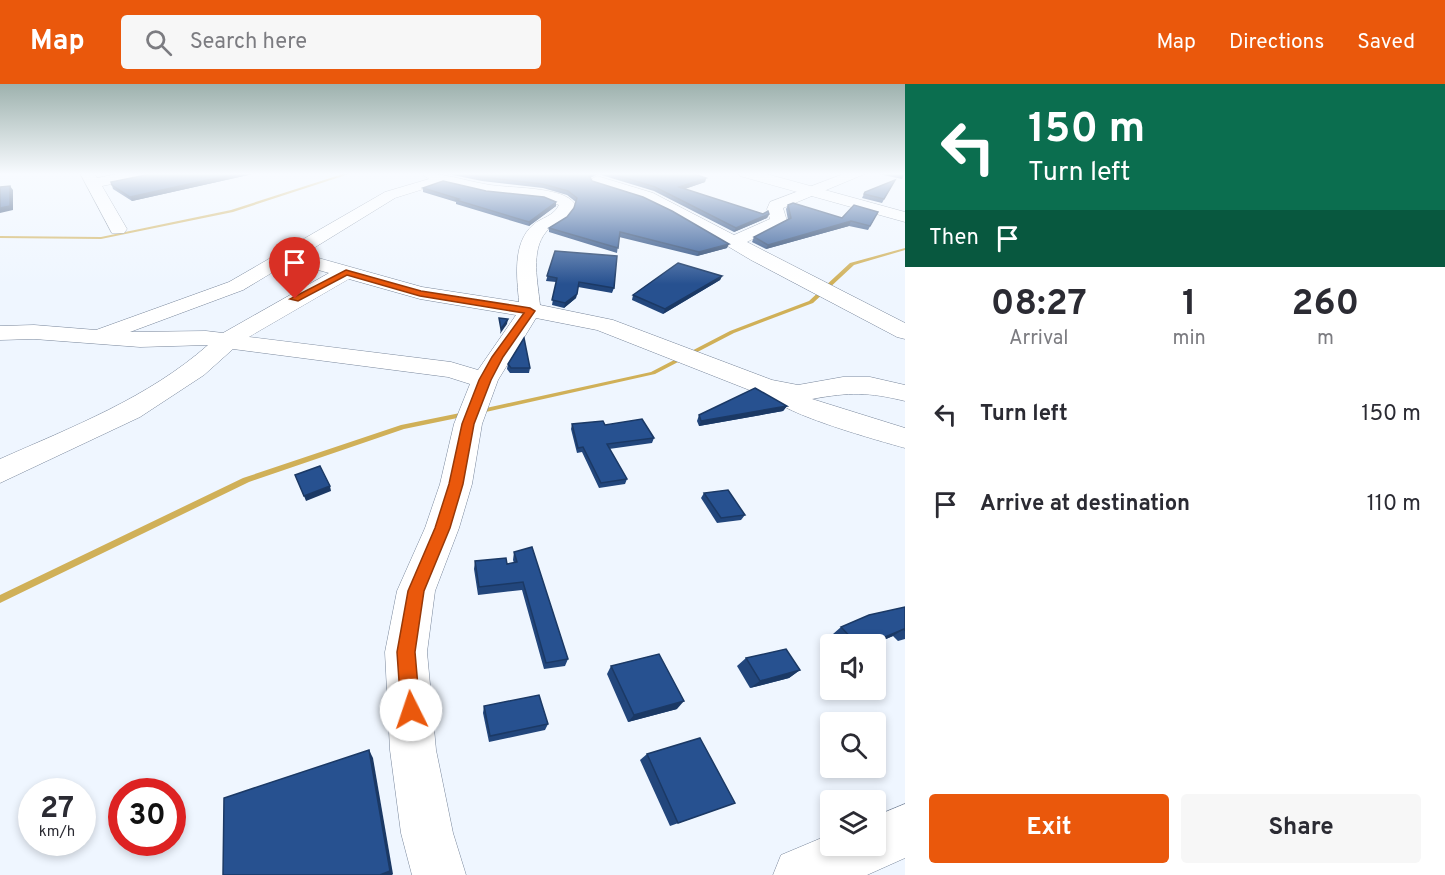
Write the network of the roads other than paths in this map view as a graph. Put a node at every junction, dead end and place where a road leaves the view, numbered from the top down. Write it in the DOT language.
graph roads {
  1 [pos="108,210"];
  2 [pos="365,210"];
  3 [pos="565,210"];
  4 [pos="678,210"];
  5 [pos="775,210"];
  6 [pos="882,210"];
  7 [pos="905,217"];
  8 [pos="118,229"];
  9 [pos="735,242"];
  10 [pos="288,255"];
  11 [pos="346,272"];
  12 [pos="530,311"];
  13 [pos="905,332"];
  14 [pos="0,333"];
  15 [pos="97,336"];
  16 [pos="228,340"];
  17 [pos="485,380"];
  18 [pos="766,387"];
  19 [pos="905,393"];
  20 [pos="905,438"];
  21 [pos="0,472"];
  22 [pos="905,831"];
  23 [pos="886,839"];
  24 [pos="846,856"];
  25 [pos="439,875"];
  26 [pos="801,875"];
  1 -- 8 [label="street"];
  2 -- 10 [label="street"];
  3 -- 12 [label="street"];
  4 -- 9 [label="street"];
  5 -- 9 [label="street"];
  6 -- 7 [label="street"];
  9 -- 13 [label="street"];
  10 -- 11 [label="street"];
  10 -- 15 [label="street"];
  11 -- 12 [label="street"];
  11 -- 16 [label="street"];
  12 -- 17 [label="street"];
  12 -- 18 [label="street"];
  14 -- 15 [label="street"];
  15 -- 16 [label="street"];
  16 -- 17 [label="street"];
  16 -- 21 [label="street"];
  17 -- 25 [label="street"];
  18 -- 19 [label="street"];
  18 -- 20 [label="street"];
  22 -- 23 [label="street"];
  24 -- 26 [label="street"];
}
